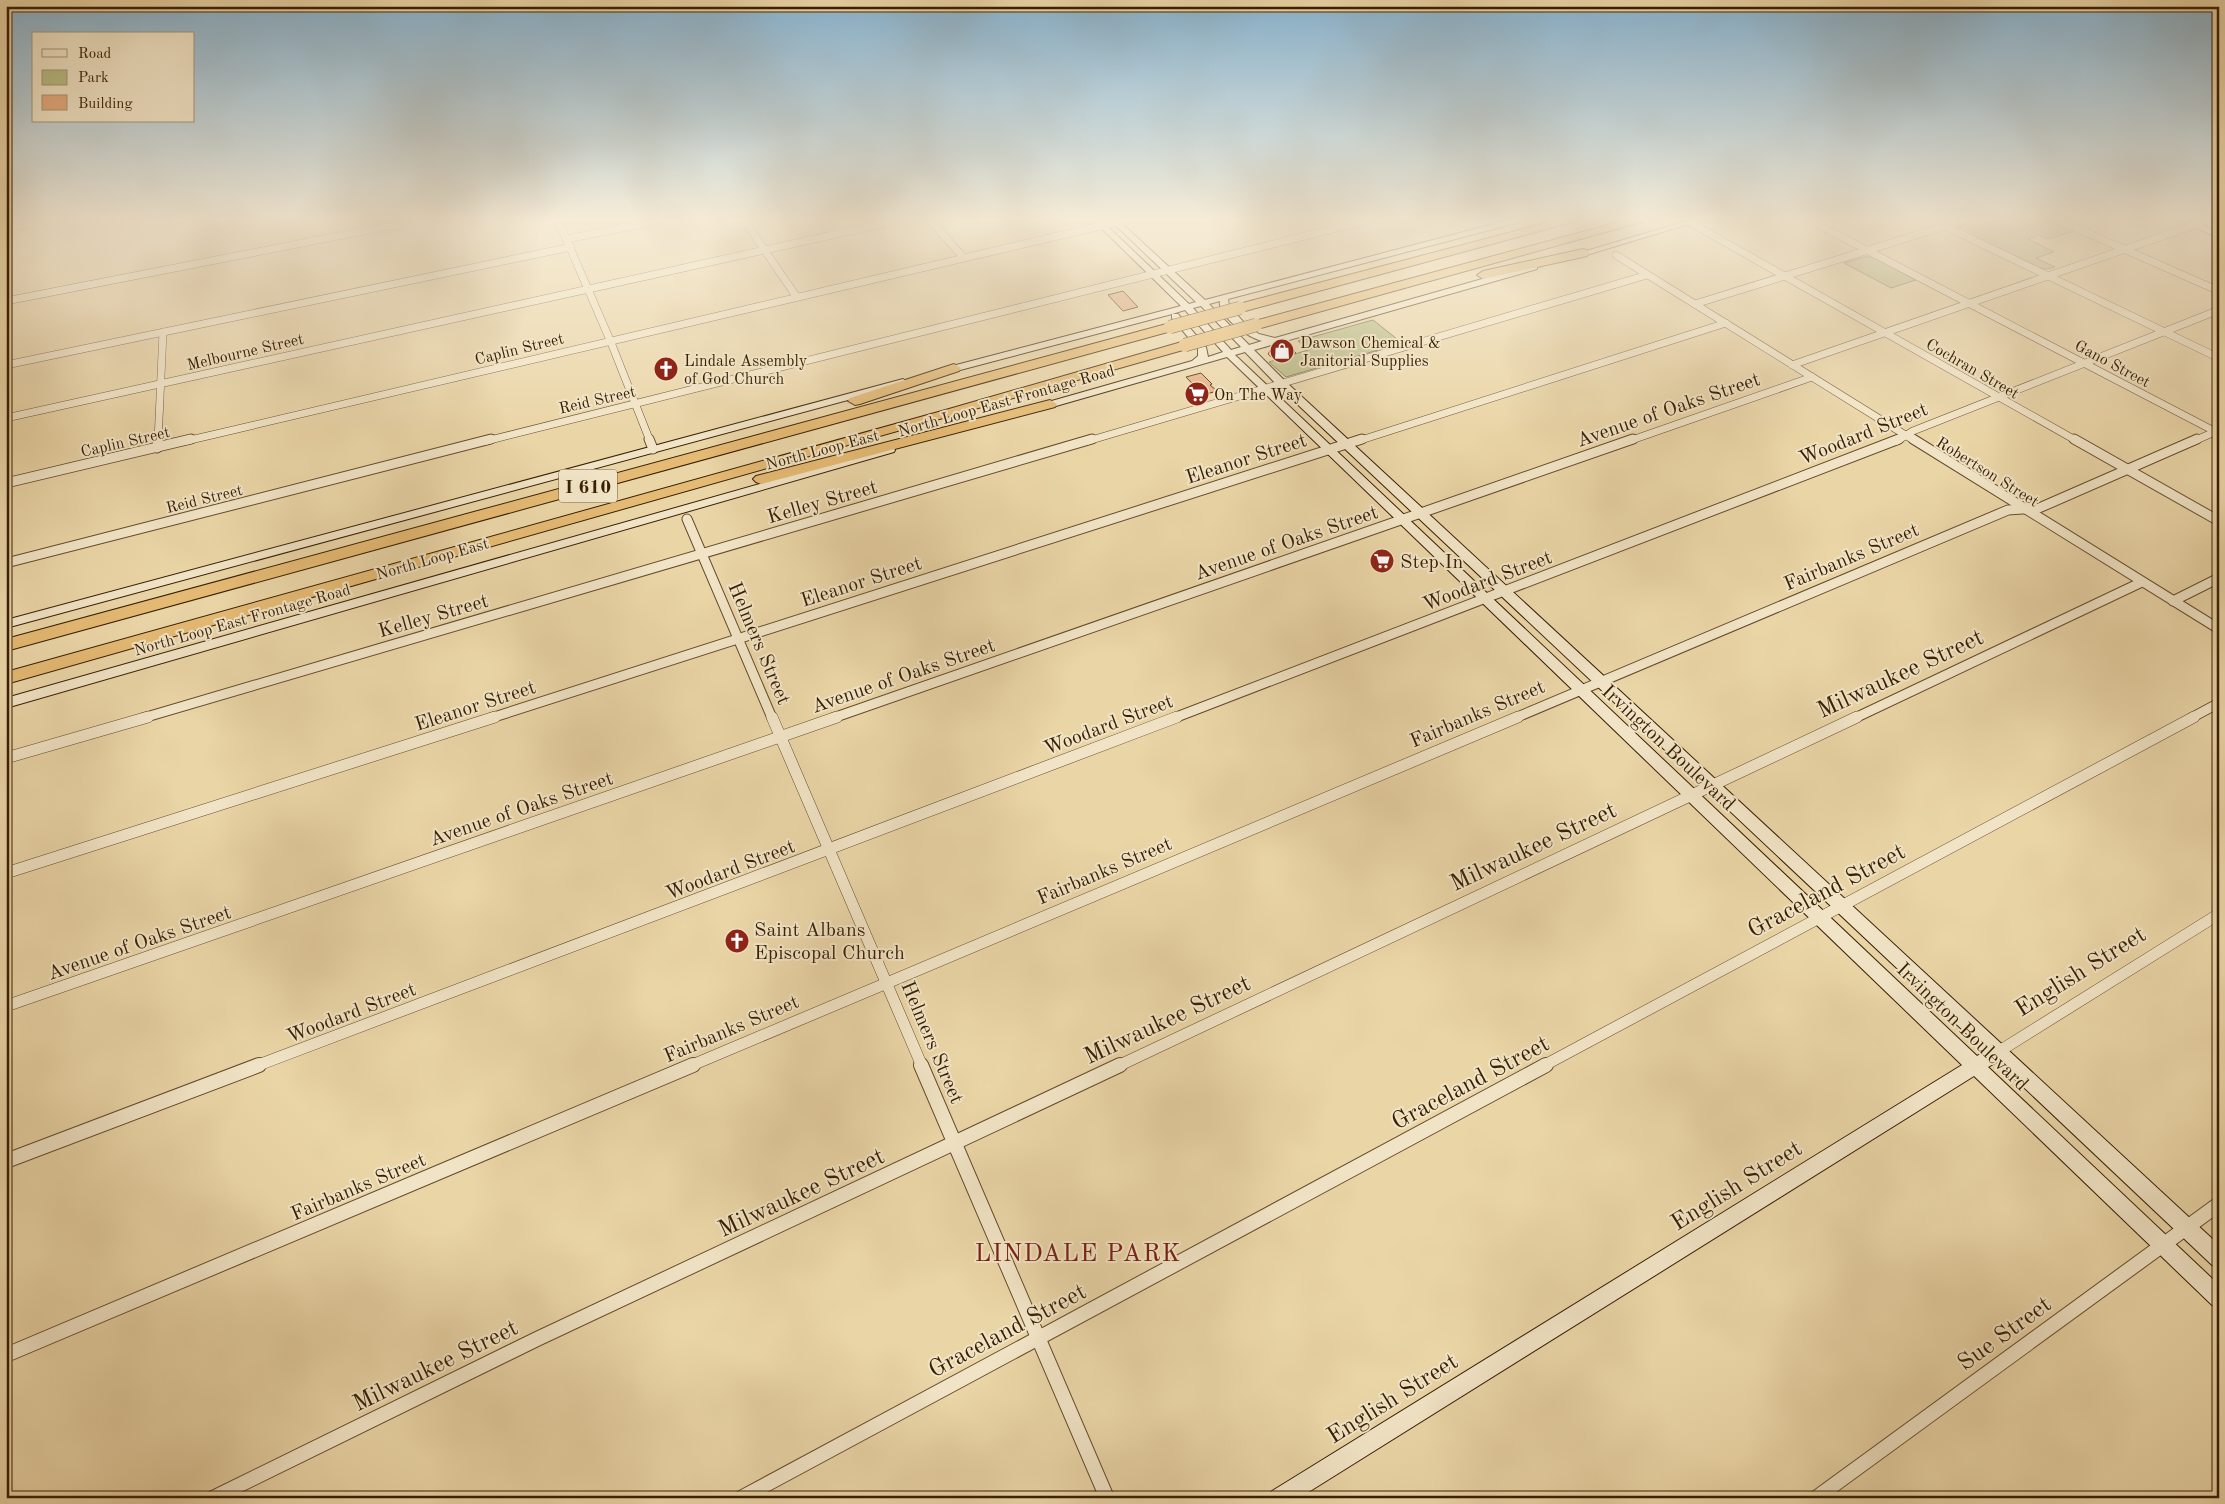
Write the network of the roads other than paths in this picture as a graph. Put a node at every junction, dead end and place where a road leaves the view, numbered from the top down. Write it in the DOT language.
graph roads {
  1 [pos="66,290"];
  2 [pos="363,290"];
  3 [pos="584,290"];
  4 [pos="589,290"];
  5 [pos="792,290"];
  6 [pos="821,290"];
  7 [pos="1085,290"];
  8 [pos="1170,290"];
  9 [pos="1189,290"];
  10 [pos="1274,290"];
  11 [pos="1275,290"];
  12 [pos="1281,290"];
  13 [pos="1385,290"];
  14 [pos="1413,290"];
  15 [pos="1452,290"];
  16 [pos="1596,290"];
  17 [pos="1672,290"];
  18 [pos="1739,290"];
  19 [pos="1809,290"];
  20 [pos="1943,290"];
  21 [pos="2006,290"];
  22 [pos="2078,290"];
  23 [pos="796,296"];
  24 [pos="1237,301"];
  25 [pos="6,302"];
  26 [pos="1202,302"];
  27 [pos="1695,304"];
  28 [pos="1969,304"];
  29 [pos="1186,306"];
  30 [pos="2219,310"];
  31 [pos="1214,315"];
  32 [pos="1277,320"];
  33 [pos="1165,321"];
  34 [pos="1726,323"];
  35 [pos="2163,331"];
  36 [pos="163,332"];
  37 [pos="1885,334"];
  38 [pos="1281,339"];
  39 [pos="610,340"];
  40 [pos="1246,349"];
  41 [pos="1229,354"];
  42 [pos="2219,358"];
  43 [pos="1196,363"];
  44 [pos="2084,363"];
  45 [pos="6,365"];
  46 [pos="1792,365"];
  47 [pos="954,368"];
  48 [pos="1812,377"];
  49 [pos="160,384"];
  50 [pos="1282,384"];
  51 [pos="1264,389"];
  52 [pos="1998,397"];
  53 [pos="636,404"];
  54 [pos="1050,404"];
  55 [pos="6,418"];
  56 [pos="2217,432"];
  57 [pos="1906,435"];
  58 [pos="1346,444"];
  59 [pos="156,448"];
  60 [pos="653,448"];
  61 [pos="1328,450"];
  62 [pos="2127,470"];
  63 [pos="6,482"];
  64 [pos="2024,509"];
  65 [pos="496,511"];
  66 [pos="1421,513"];
  67 [pos="687,519"];
  68 [pos="1402,520"];
  69 [pos="2219,521"];
  70 [pos="475,546"];
  71 [pos="702,555"];
  72 [pos="6,563"];
  73 [pos="2219,578"];
  74 [pos="2142,582"];
  75 [pos="1504,591"];
  76 [pos="1485,599"];
  77 [pos="2173,601"];
  78 [pos="6,624"];
  79 [pos="2219,629"];
  80 [pos="738,639"];
  81 [pos="6,645"];
  82 [pos="6,678"];
  83 [pos="1600,681"];
  84 [pos="1579,690"];
  85 [pos="6,703"];
  86 [pos="2219,704"];
  87 [pos="780,736"];
  88 [pos="6,758"];
  89 [pos="1712,785"];
  90 [pos="1691,795"];
  91 [pos="828,850"];
  92 [pos="6,873"];
  93 [pos="1843,907"];
  94 [pos="2219,914"];
  95 [pos="1821,919"];
  96 [pos="887,982"];
  97 [pos="6,1006"];
  98 [pos="1998,1052"];
  99 [pos="1976,1066"];
  100 [pos="956,1143"];
  101 [pos="6,1161"];
  102 [pos="2219,1204"];
  103 [pos="2187,1228"];
  104 [pos="2163,1245"];
  105 [pos="2219,1258"];
  106 [pos="2219,1298"];
  107 [pos="1040,1338"];
  108 [pos="6,1355"];
  109 [pos="213,1498"];
  110 [pos="740,1498"];
  111 [pos="1107,1498"];
  112 [pos="1279,1498"];
  113 [pos="1816,1498"];
  1 -- 25 [label="street"];
  2 -- 36 [label="street"];
  3 -- 49 [label="street, Melbourne Street"];
  4 -- 39 [label="street"];
  5 -- 23 [label="street"];
  6 -- 23 [label="street, Caplin Street"];
  7 -- 53 [label="street, Reid Street"];
  8 -- 29 [label="main road, Irvington Boulevard"];
  9 -- 26 [label="main road, Irvington Boulevard"];
  10 -- 24 [label="main road"];
  11 -- 24 [label="highway"];
  12 -- 24 [label="highway, North Loop East / I 610"];
  13 -- 32 [label="highway, North Loop East / I 610"];
  14 -- 32 [label="highway"];
  15 -- 38 [label="main road, North Loop East Frontage Road"];
  16 -- 50 [label="street, Kelley Street"];
  17 -- 27 [label="street, Robertson Street"];
  18 -- 27 [label="street"];
  19 -- 37 [label="street, Cochran Street"];
  20 -- 28 [label="street, Gano Street"];
  21 -- 28 [label="street"];
  22 -- 35 [label="street"];
  23 -- 39 [label="street, Caplin Street"];
  24 -- 26 [label="main road"];
  24 -- 31 [label="highway, North Loop East / I 610, bridge"];
  24 -- 33 [label="highway"];
  24 -- 38 [label="main road"];
  26 -- 29 [label="main road"];
  26 -- 31 [label="main road, Irvington Boulevard"];
  27 -- 34 [label="street, Robertson Street"];
  28 -- 37 [label="street"];
  28 -- 44 [label="street, Gano Street"];
  29 -- 33 [label="main road"];
  29 -- 41 [label="main road, Irvington Boulevard"];
  30 -- 35 [label="street, Woodard Street"];
  31 -- 33 [label="highway, North Loop East / I 610, bridge"];
  31 -- 40 [label="main road, Irvington Boulevard"];
  32 -- 70 [label="highway, North Loop East / I 610, bridge"];
  33 -- 43 [label="main road"];
  33 -- 47 [label="main road"];
  33 -- 65 [label="highway, North Loop East / I 610"];
  34 -- 46 [label="street, Robertson Street"];
  34 -- 58 [label="street, Eleanor Street"];
  35 -- 42 [label="street"];
  35 -- 44 [label="street, Woodard Street"];
  36 -- 45 [label="street"];
  36 -- 49 [label="street"];
  37 -- 46 [label="street"];
  37 -- 52 [label="street, Cochran Street"];
  38 -- 40 [label="main road, North Loop East Frontage Road"];
  39 -- 53 [label="street"];
  39 -- 59 [label="street, Caplin Street"];
  40 -- 41 [label="main road, North Loop East Frontage Road"];
  40 -- 50 [label="main road, Irvington Boulevard"];
  41 -- 43 [label="main road, North Loop East Frontage Road"];
  41 -- 51 [label="main road, Irvington Boulevard"];
  43 -- 54 [label="main road, North Loop East Frontage Road"];
  44 -- 52 [label="street, Woodard Street"];
  44 -- 56 [label="street, Gano Street"];
  46 -- 48 [label="street, Robertson Street"];
  47 -- 60 [label="main road"];
  47 -- 65 [label="highway"];
  48 -- 57 [label="street, Robertson Street"];
  48 -- 66 [label="street, Avenue of Oaks Street"];
  49 -- 55 [label="street, Melbourne Street"];
  49 -- 59 [label="street"];
  50 -- 51 [label="street, Kelley Street"];
  50 -- 58 [label="main road, Irvington Boulevard"];
  51 -- 61 [label="main road, Irvington Boulevard"];
  51 -- 71 [label="street, Kelley Street"];
  52 -- 57 [label="street, Woodard Street"];
  52 -- 62 [label="street, Cochran Street"];
  53 -- 60 [label="street"];
  53 -- 72 [label="street, Reid Street"];
  54 -- 70 [label="highway"];
  54 -- 85 [label="main road, North Loop East Frontage Road"];
  56 -- 62 [label="street, Fairbanks Street"];
  57 -- 64 [label="street, Robertson Street"];
  57 -- 75 [label="street, Woodard Street"];
  58 -- 61 [label="street, Eleanor Street"];
  58 -- 66 [label="main road, Irvington Boulevard"];
  59 -- 63 [label="street, Caplin Street"];
  60 -- 78 [label="main road"];
  61 -- 68 [label="main road, Irvington Boulevard"];
  61 -- 80 [label="street, Eleanor Street"];
  62 -- 64 [label="street, Fairbanks Street"];
  62 -- 69 [label="street, Cochran Street"];
  64 -- 74 [label="street, Robertson Street"];
  64 -- 83 [label="street, Fairbanks Street"];
  65 -- 81 [label="highway, North Loop East / I 610"];
  66 -- 68 [label="street, Avenue of Oaks Street"];
  66 -- 75 [label="main road, Irvington Boulevard"];
  67 -- 71 [label="street, Helmers Street"];
  68 -- 76 [label="main road, Irvington Boulevard"];
  68 -- 87 [label="street, Avenue of Oaks Street"];
  70 -- 82 [label="highway, North Loop East / I 610"];
  71 -- 80 [label="street, Helmers Street"];
  71 -- 88 [label="street, Kelley Street"];
  73 -- 77 [label="street"];
  74 -- 77 [label="street, Robertson Street"];
  74 -- 89 [label="street, Milwaukee Street"];
  75 -- 76 [label="street, Woodard Street"];
  75 -- 83 [label="main road, Irvington Boulevard"];
  76 -- 84 [label="main road, Irvington Boulevard"];
  76 -- 91 [label="street, Woodard Street"];
  77 -- 79 [label="street, Robertson Street"];
  80 -- 87 [label="street, Helmers Street"];
  80 -- 92 [label="street, Eleanor Street"];
  83 -- 84 [label="street, Fairbanks Street"];
  83 -- 89 [label="main road, Irvington Boulevard"];
  84 -- 90 [label="main road, Irvington Boulevard"];
  84 -- 96 [label="street, Fairbanks Street"];
  86 -- 93 [label="street, Graceland Street"];
  87 -- 91 [label="street, Helmers Street"];
  87 -- 97 [label="street, Avenue of Oaks Street"];
  89 -- 90 [label="street, Milwaukee Street"];
  89 -- 93 [label="main road, Irvington Boulevard"];
  90 -- 95 [label="main road, Irvington Boulevard"];
  90 -- 100 [label="street, Milwaukee Street"];
  91 -- 96 [label="street, Helmers Street"];
  91 -- 101 [label="street, Woodard Street"];
  93 -- 95 [label="street, Graceland Street"];
  93 -- 98 [label="main road, Irvington Boulevard"];
  94 -- 98 [label="street, English Street"];
  95 -- 99 [label="main road, Irvington Boulevard"];
  95 -- 107 [label="street, Graceland Street"];
  96 -- 100 [label="street, Helmers Street"];
  96 -- 108 [label="street, Fairbanks Street"];
  98 -- 99 [label="main road, English Street"];
  98 -- 103 [label="main road, Irvington Boulevard"];
  99 -- 104 [label="main road, Irvington Boulevard"];
  99 -- 112 [label="main road, English Street"];
  100 -- 107 [label="street, Helmers Street"];
  100 -- 109 [label="street, Milwaukee Street"];
  102 -- 103 [label="street, Sue Street"];
  103 -- 104 [label="street, Sue Street"];
  103 -- 105 [label="main road, Irvington Boulevard"];
  104 -- 106 [label="main road, Irvington Boulevard"];
  104 -- 113 [label="street, Sue Street"];
  107 -- 110 [label="street, Graceland Street"];
  107 -- 111 [label="street, Helmers Street"];
}
